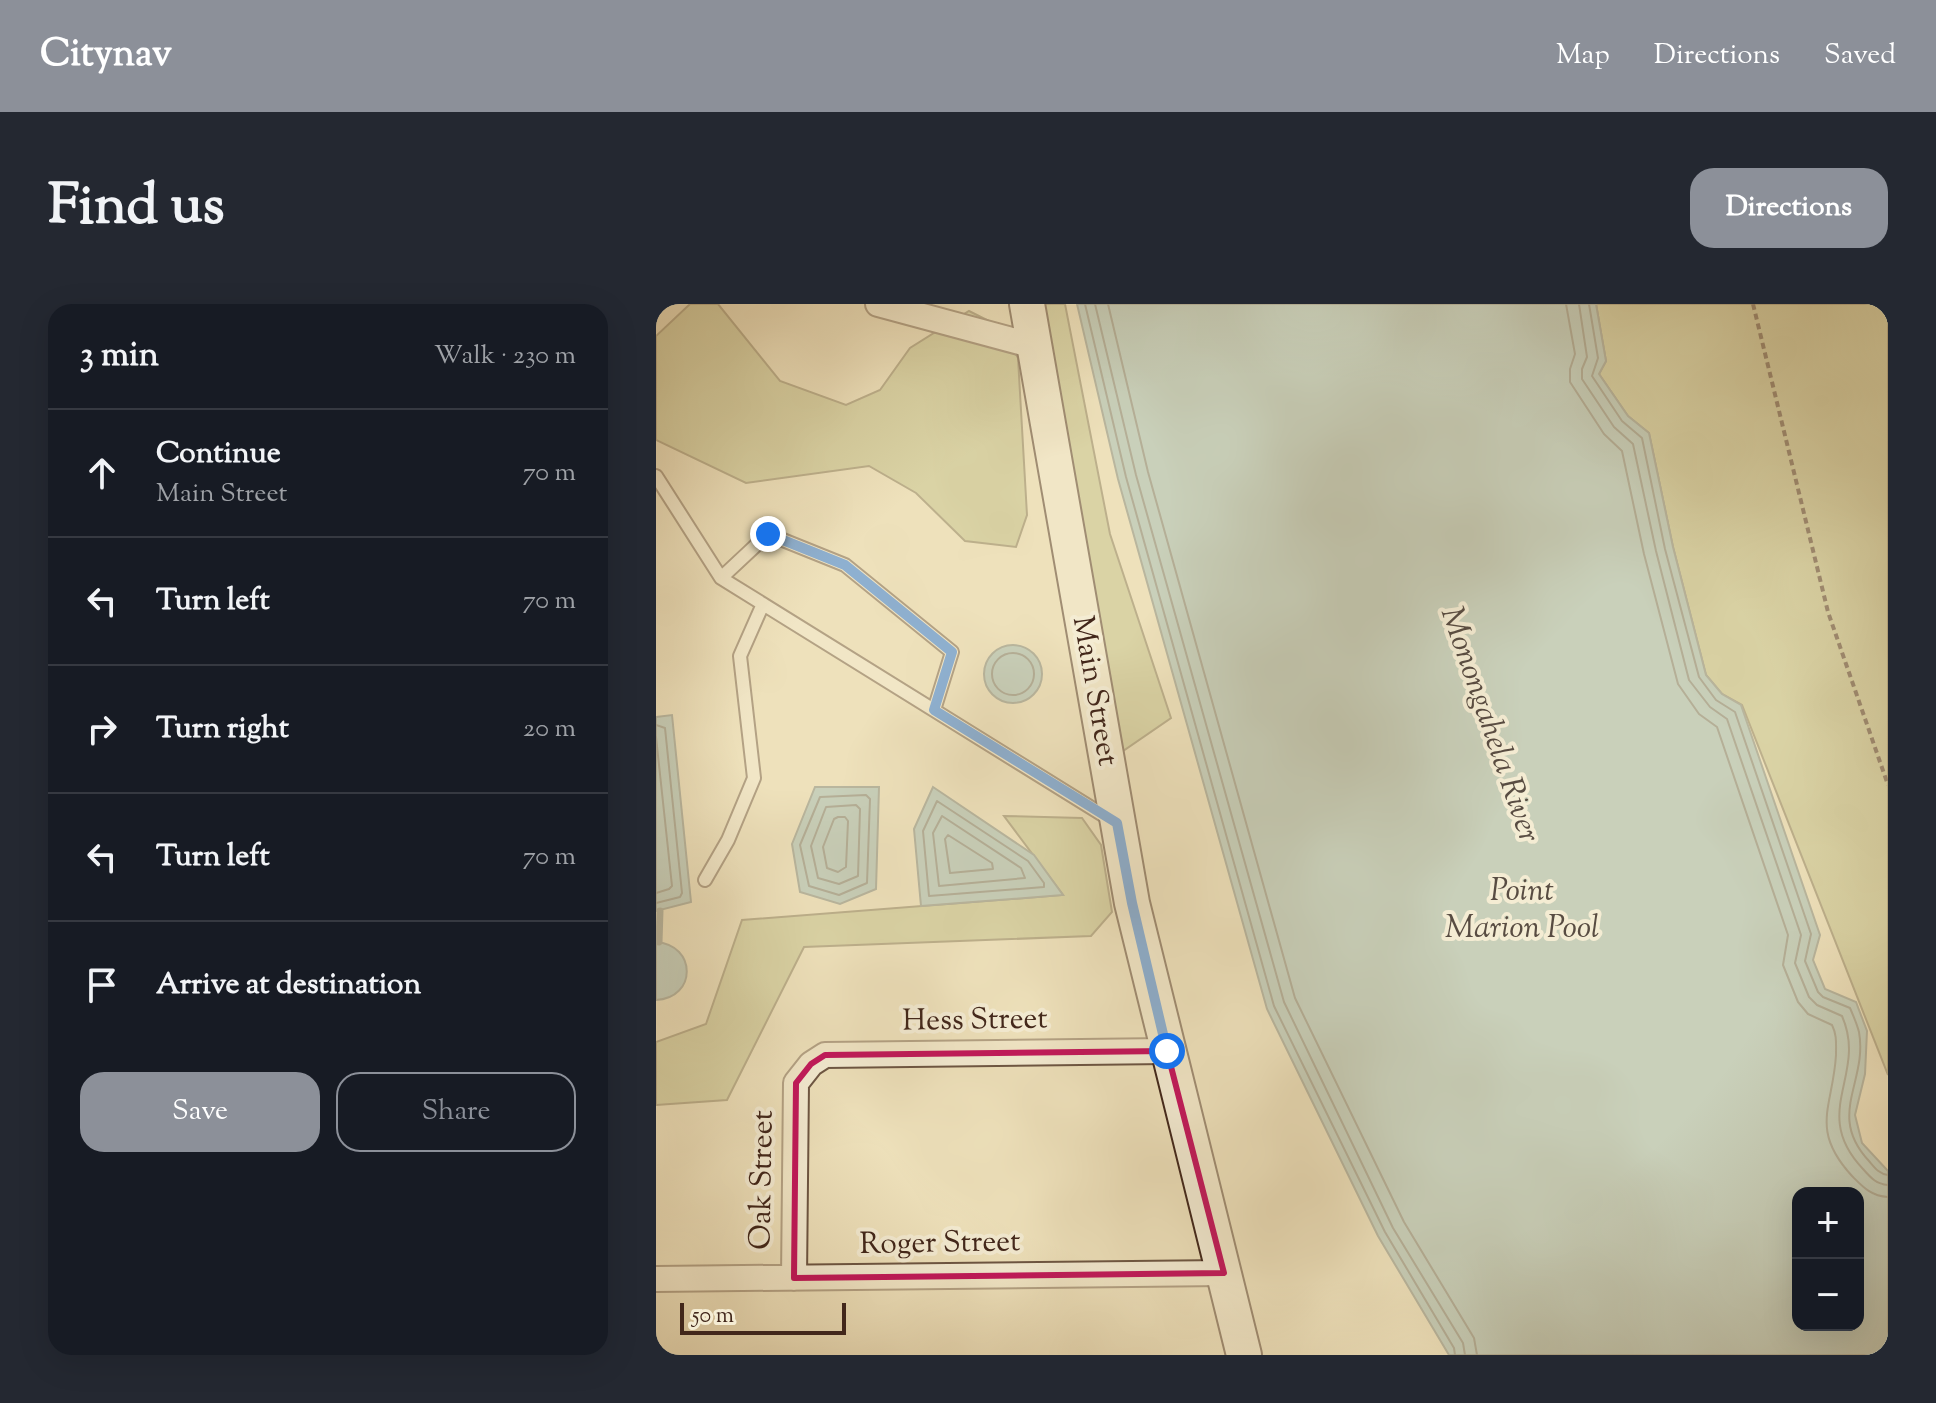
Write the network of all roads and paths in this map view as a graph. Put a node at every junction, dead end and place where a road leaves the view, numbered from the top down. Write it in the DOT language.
graph roads {
  1 [pos="878,304"];
  2 [pos="1027,304"];
  3 [pos="1753,304"];
  4 [pos="1034,346"];
  5 [pos="656,476"];
  6 [pos="721,578"];
  7 [pos="763,604"];
  8 [pos="934,710"];
  9 [pos="1888,785"];
  10 [pos="1117,823"];
  11 [pos="705,880"];
  12 [pos="1167,1051"];
  13 [pos="796,1083"];
  14 [pos="1224,1273"];
  15 [pos="794,1278"];
  16 [pos="656,1279"];
  17 [pos="1244,1355"];
  1 -- 4 [label="street"];
  2 -- 4 [label="main road, Main Street"];
  3 -- 9 [label="path"];
  4 -- 10 [label="main road, Main Street"];
  5 -- 6 [label="lane"];
  6 -- 7 [label="lane"];
  6 -- 8 [label="lane"];
  7 -- 8 [label="lane"];
  7 -- 11 [label="lane"];
  8 -- 10 [label="lane"];
  10 -- 12 [label="main road, Main Street"];
  12 -- 13 [label="street, Hess Street"];
  12 -- 14 [label="main road, Main Street"];
  13 -- 15 [label="street, Oak Street"];
  14 -- 15 [label="street, Roger Street"];
  14 -- 17 [label="main road, Main Street"];
  15 -- 16 [label="street, Roger Street"];
}
